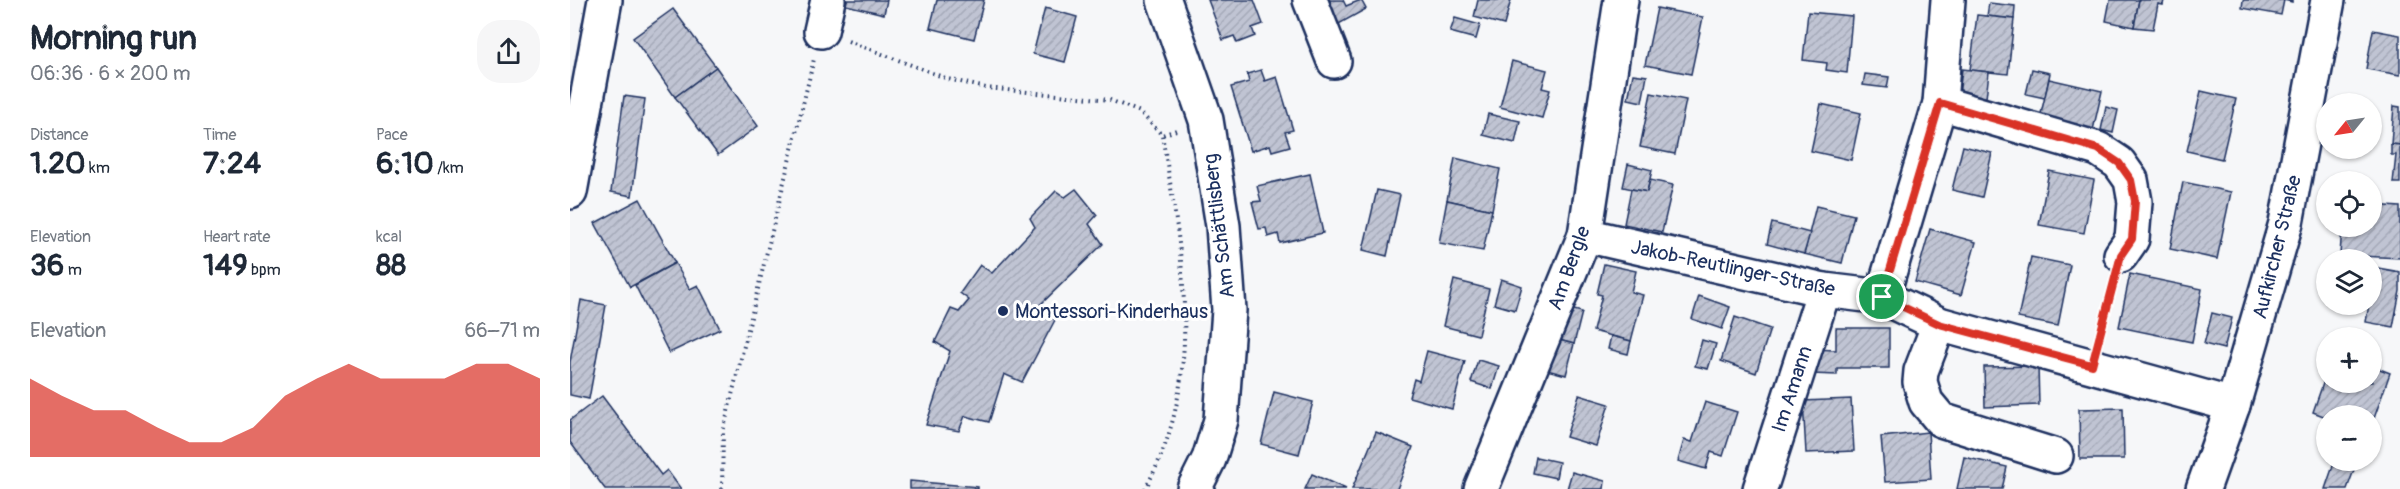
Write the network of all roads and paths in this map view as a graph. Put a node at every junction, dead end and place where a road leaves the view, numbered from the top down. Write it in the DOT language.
graph roads {
  1 [pos="605,0"];
  2 [pos="1164,0"];
  3 [pos="1310,0"];
  4 [pos="1621,0"];
  5 [pos="1948,0"];
  6 [pos="2328,0"];
  7 [pos="824,16"];
  8 [pos="1334,61"];
  9 [pos="1940,103"];
  10 [pos="1206,120"];
  11 [pos="1162,135"];
  12 [pos="570,192"];
  13 [pos="1585,235"];
  14 [pos="2121,255"];
  15 [pos="1824,290"];
  16 [pos="1882,297"];
  17 [pos="1939,324"];
  18 [pos="2092,365"];
  19 [pos="2234,405"];
  20 [pos="2056,456"];
  21 [pos="722,489"];
  22 [pos="1144,489"];
  23 [pos="1194,489"];
  24 [pos="1481,489"];
  25 [pos="1760,489"];
  26 [pos="2203,489"];
  1 -- 12 [label="street"];
  2 -- 10 [label="street, Am Schättlisberg"];
  3 -- 8 [label="street"];
  4 -- 13 [label="street, Am Bergle"];
  5 -- 9 [label="street"];
  6 -- 19 [label="street, Aufkircher Straße"];
  7 -- 11 [label="path"];
  7 -- 21 [label="path"];
  9 -- 14 [label="street"];
  9 -- 16 [label="street"];
  10 -- 11 [label="path"];
  10 -- 23 [label="street, Am Schättlisberg"];
  11 -- 22 [label="path"];
  13 -- 15 [label="street, Jakob-Reutlinger-Straße"];
  13 -- 24 [label="street, Am Bergle"];
  14 -- 18 [label="path"];
  15 -- 16 [label="street, Jakob-Reutlinger-Straße"];
  15 -- 25 [label="street, Im Amann"];
  16 -- 17 [label="street, Jakob-Reutlinger-Straße"];
  17 -- 18 [label="street, Jakob-Reutlinger-Straße"];
  17 -- 20 [label="street"];
  18 -- 19 [label="street, Jakob-Reutlinger-Straße"];
  19 -- 26 [label="street, Aufkircher Straße"];
}
